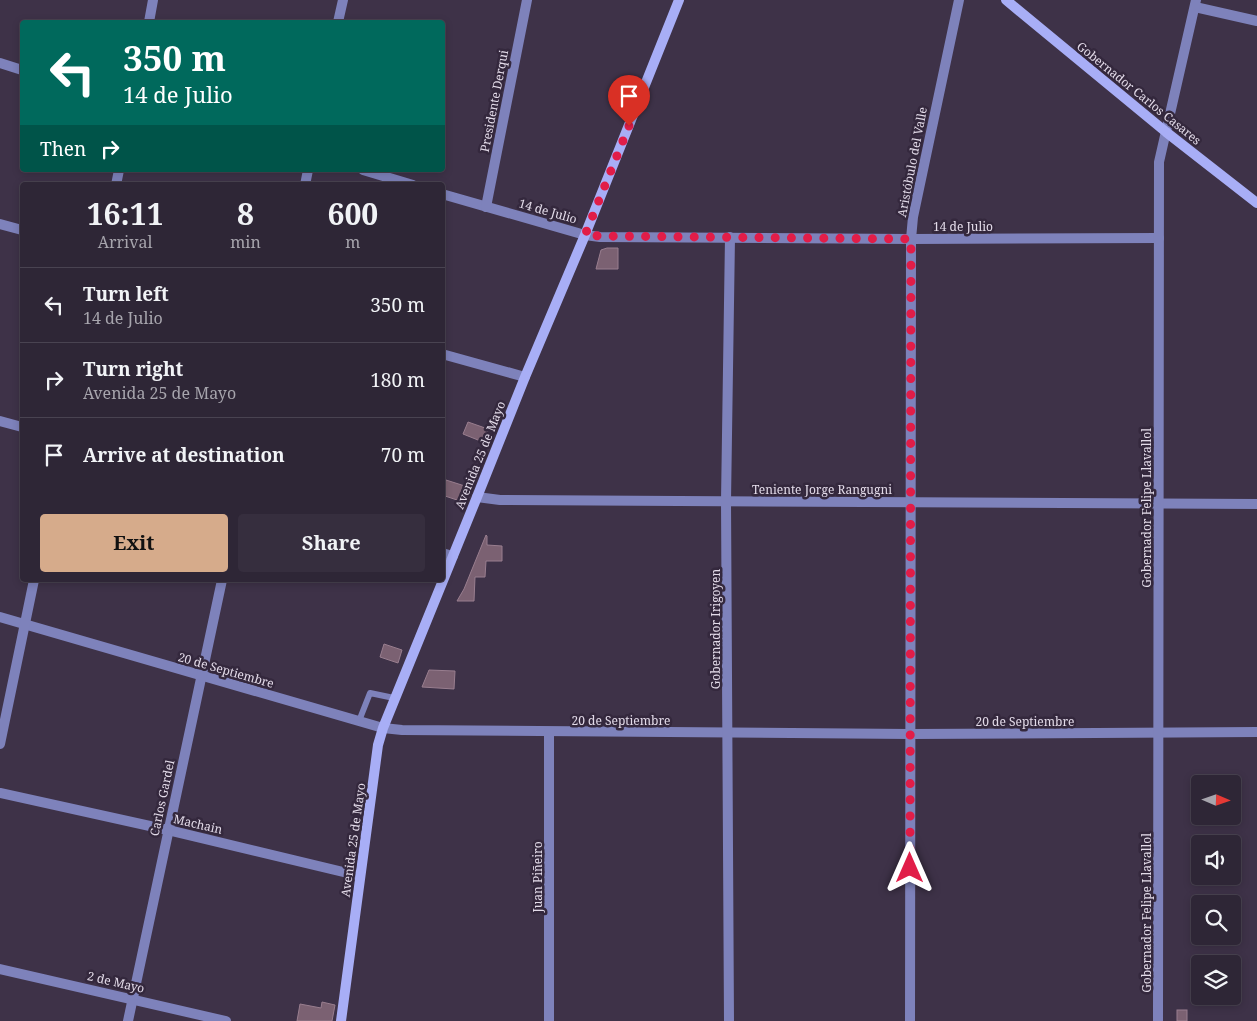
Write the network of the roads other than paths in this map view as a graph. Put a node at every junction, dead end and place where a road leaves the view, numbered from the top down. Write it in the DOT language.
graph roads {
  1 [pos="153,0"];
  2 [pos="343,0"];
  3 [pos="527,0"];
  4 [pos="679,0"];
  5 [pos="959,0"];
  6 [pos="1006,0"];
  7 [pos="1195,4"];
  8 [pos="149,20"];
  9 [pos="338,20"];
  10 [pos="1257,21"];
  11 [pos="0,63"];
  12 [pos="20,69"];
  13 [pos="1166,132"];
  14 [pos="370,172"];
  15 [pos="403,182"];
  16 [pos="445,195"];
  17 [pos="1257,203"];
  18 [pos="486,207"];
  19 [pos="0,224"];
  20 [pos="20,229"];
  21 [pos="585,235"];
  22 [pos="730,237"];
  23 [pos="1159,238"];
  24 [pos="911,239"];
  25 [pos="445,355"];
  26 [pos="525,377"];
  27 [pos="0,421"];
  28 [pos="20,426"];
  29 [pos="477,497"];
  30 [pos="726,501"];
  31 [pos="911,502"];
  32 [pos="1257,504"];
  33 [pos="1158,505"];
  34 [pos="445,554"];
  35 [pos="453,556"];
  36 [pos="445,575"];
  37 [pos="34,582"];
  38 [pos="222,582"];
  39 [pos="442,582"];
  40 [pos="0,617"];
  41 [pos="24,625"];
  42 [pos="202,676"];
  43 [pos="394,698"];
  44 [pos="359,721"];
  45 [pos="383,728"];
  46 [pos="549,732"];
  47 [pos="728,732"];
  48 [pos="1257,732"];
  49 [pos="1158,733"];
  50 [pos="910,734"];
  51 [pos="0,744"];
  52 [pos="0,793"];
  53 [pos="168,830"];
  54 [pos="360,876"];
  55 [pos="0,968"];
  56 [pos="132,999"];
  57 [pos="128,1021"];
  58 [pos="226,1021"];
  59 [pos="341,1021"];
  60 [pos="549,1021"];
  61 [pos="730,1021"];
  62 [pos="910,1021"];
  63 [pos="1158,1021"];
  1 -- 8 [label="street"];
  2 -- 9 [label="street"];
  3 -- 18 [label="street, Presidente Derqui"];
  4 -- 21 [label="main road, Avenida 25 de Mayo"];
  5 -- 24 [label="street, Aristóbulo del Valle"];
  6 -- 13 [label="main road, Gobernador Carlos Casares"];
  7 -- 10 [label="street"];
  7 -- 13 [label="street, Gobernador Felipe Llavallol"];
  11 -- 12 [label="street"];
  13 -- 17 [label="main road, Gobernador Carlos Casares"];
  13 -- 23 [label="street, Gobernador Felipe Llavallol"];
  14 -- 15 [label="street"];
  16 -- 18 [label="street, 14 de Julio"];
  18 -- 21 [label="street, 14 de Julio"];
  19 -- 20 [label="street"];
  21 -- 22 [label="street, 14 de Julio"];
  21 -- 26 [label="main road, Avenida 25 de Mayo"];
  22 -- 24 [label="street, 14 de Julio"];
  22 -- 30 [label="street, Gobernador Irigoyen"];
  23 -- 24 [label="street, 14 de Julio"];
  23 -- 33 [label="street, Gobernador Felipe Llavallol"];
  24 -- 31 [label="street, Aristóbulo del Valle"];
  25 -- 26 [label="street"];
  26 -- 29 [label="main road, Avenida 25 de Mayo"];
  27 -- 28 [label="street"];
  29 -- 30 [label="street, Teniente Jorge Rangugni"];
  29 -- 35 [label="main road, Avenida 25 de Mayo"];
  30 -- 31 [label="street, Teniente Jorge Rangugni"];
  30 -- 47 [label="street, Gobernador Irigoyen"];
  31 -- 33 [label="street, Teniente Jorge Rangugni"];
  31 -- 50 [label="street, Aristóbulo del Valle"];
  32 -- 33 [label="street, Teniente Jorge Rangugni"];
  33 -- 49 [label="street, Gobernador Felipe Llavallol"];
  34 -- 35 [label="street"];
  35 -- 36 [label="main road, Avenida 25 de Mayo"];
  37 -- 41 [label="street"];
  38 -- 42 [label="street, Carlos Gardel"];
  39 -- 43 [label="main road, Avenida 25 de Mayo"];
  40 -- 41 [label="street, 20 de Septiembre"];
  41 -- 42 [label="street, 20 de Septiembre"];
  41 -- 51 [label="street"];
  42 -- 44 [label="street, 20 de Septiembre"];
  42 -- 53 [label="street, Carlos Gardel"];
  43 -- 44 [label="lane"];
  43 -- 45 [label="main road, Avenida 25 de Mayo"];
  44 -- 45 [label="street, 20 de Septiembre"];
  45 -- 46 [label="street, 20 de Septiembre"];
  45 -- 54 [label="main road, Avenida 25 de Mayo"];
  46 -- 47 [label="street, 20 de Septiembre"];
  46 -- 60 [label="street, Juan Piñeiro"];
  47 -- 50 [label="street, 20 de Septiembre"];
  47 -- 61 [label="street, Gobernador Irigoyen"];
  48 -- 49 [label="street, 20 de Septiembre"];
  49 -- 50 [label="street, 20 de Septiembre"];
  49 -- 63 [label="street, Gobernador Felipe Llavallol"];
  50 -- 62 [label="street, Aristóbulo del Valle"];
  52 -- 53 [label="street, Machain"];
  53 -- 54 [label="street, Machain"];
  53 -- 56 [label="street, Carlos Gardel"];
  54 -- 59 [label="main road, Avenida 25 de Mayo"];
  55 -- 56 [label="street, 2 de Mayo"];
  56 -- 57 [label="street, Carlos Gardel"];
  56 -- 58 [label="street, 2 de Mayo"];
}
